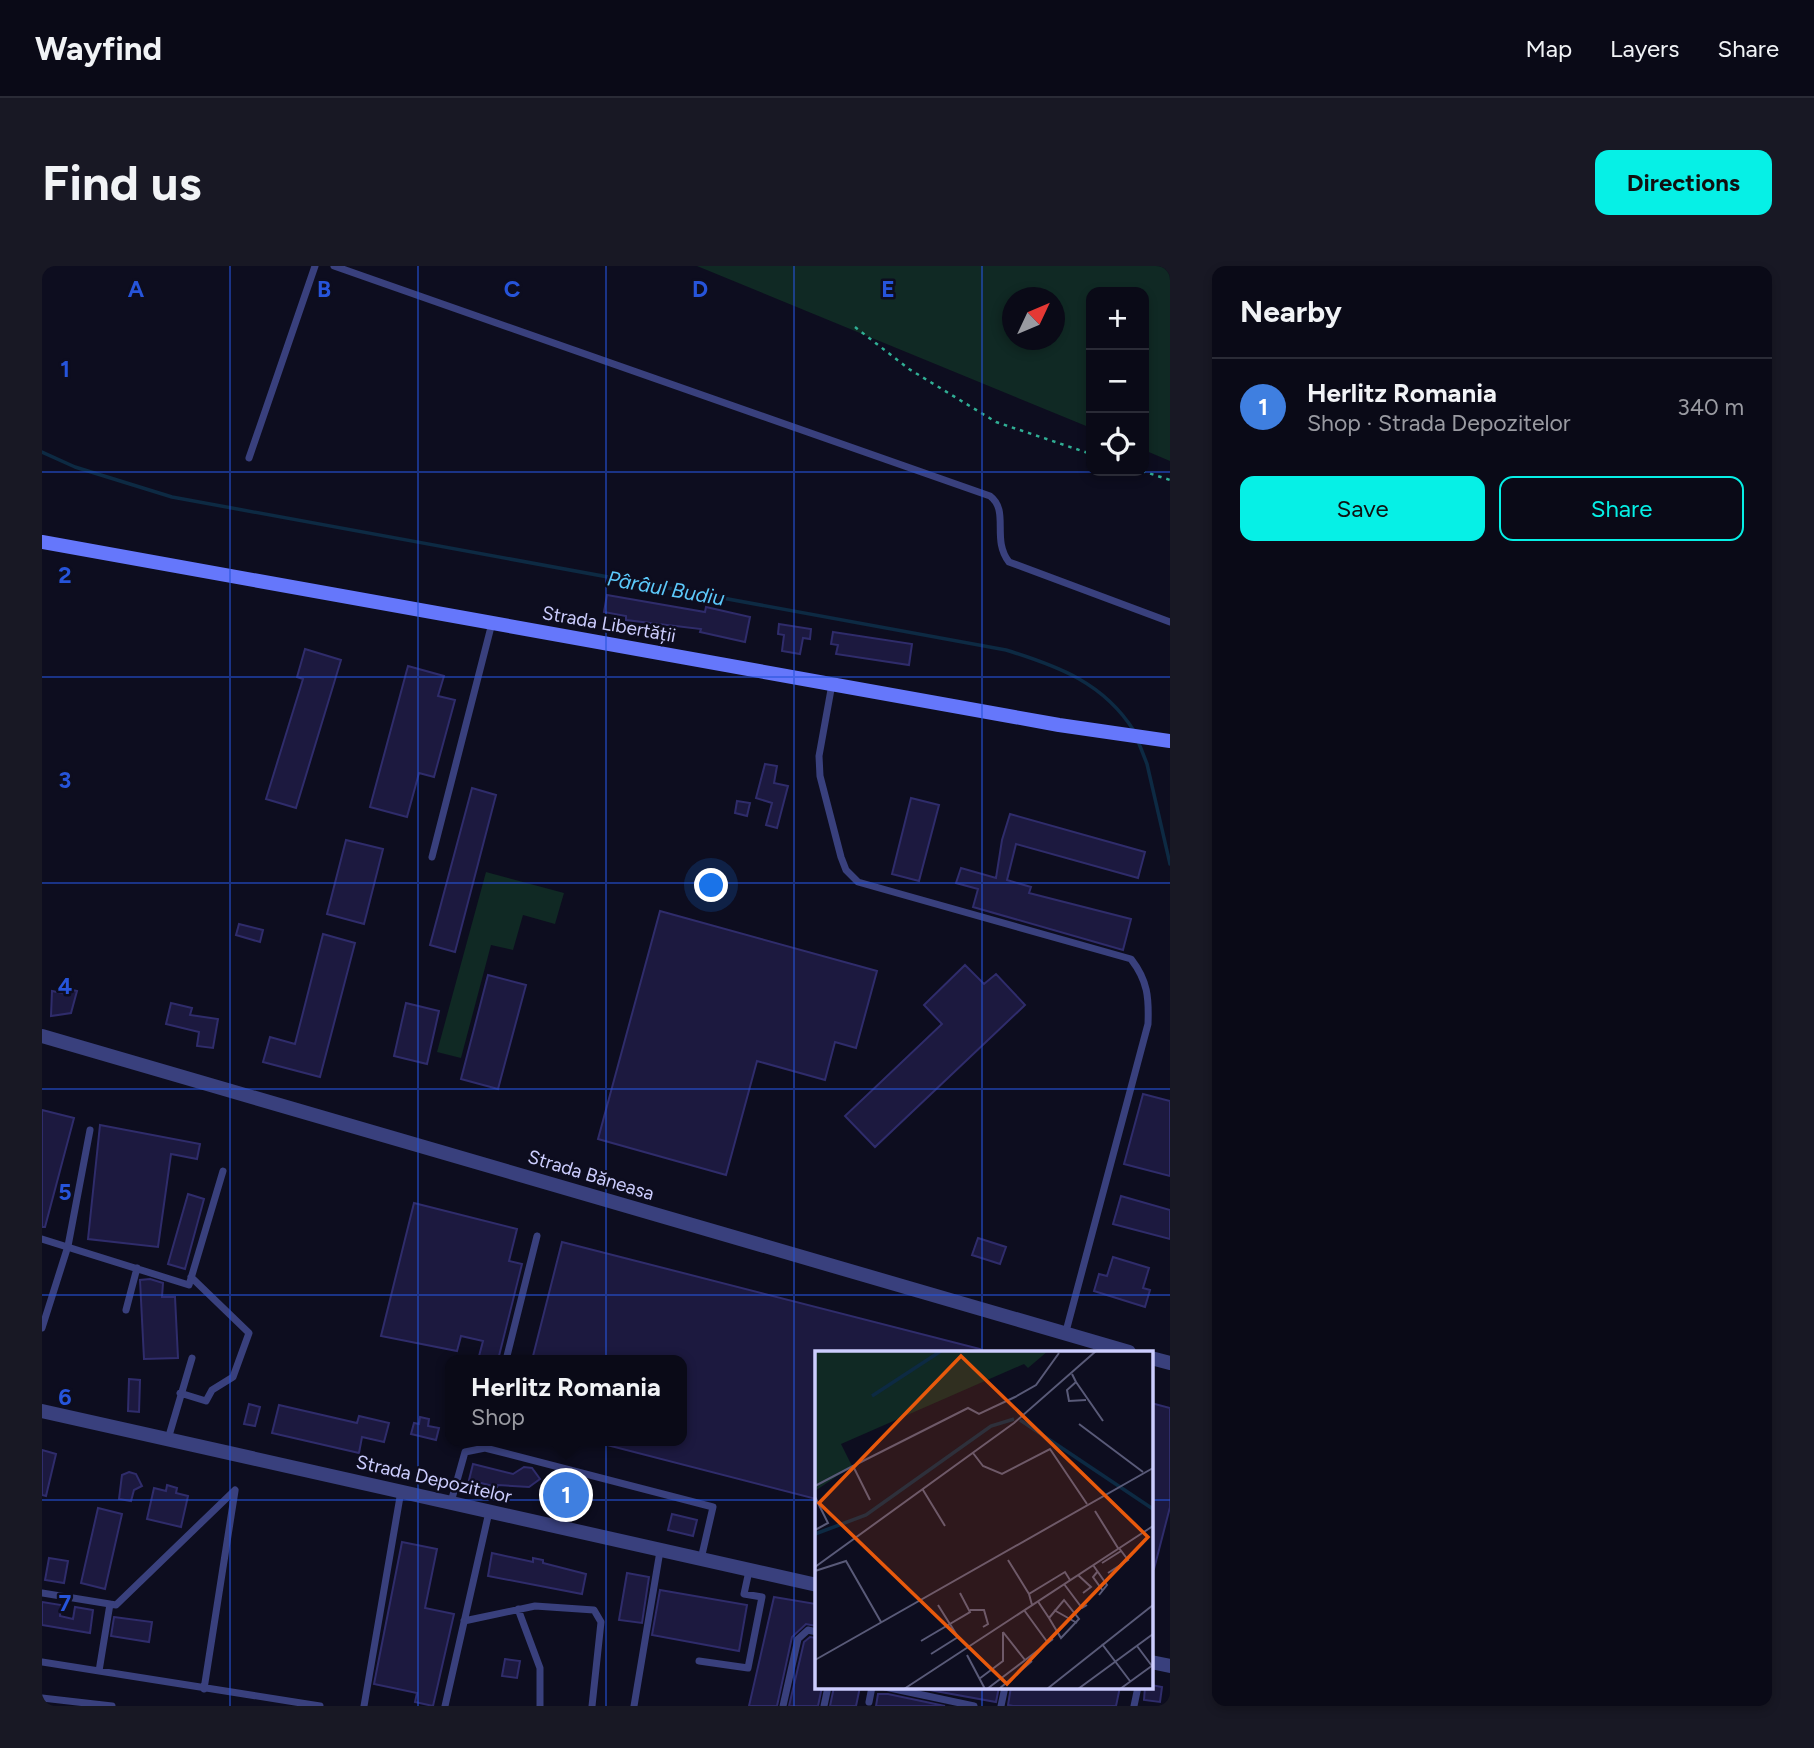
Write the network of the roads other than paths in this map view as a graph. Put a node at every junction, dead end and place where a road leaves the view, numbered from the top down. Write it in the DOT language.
graph roads {
  1 [pos="315,266"];
  2 [pos="334,266"];
  3 [pos="249,458"];
  4 [pos="42,542"];
  5 [pos="1170,622"];
  6 [pos="492,623"];
  7 [pos="832,683"];
  8 [pos="1168,741"];
  9 [pos="432,857"];
  10 [pos="42,1036"];
  11 [pos="90,1130"];
  12 [pos="223,1171"];
  13 [pos="537,1236"];
  14 [pos="42,1239"];
  15 [pos="68,1246"];
  16 [pos="137,1268"];
  17 [pos="191,1278"];
  18 [pos="126,1310"];
  19 [pos="42,1328"];
  20 [pos="1065,1335"];
  21 [pos="1122,1351"];
  22 [pos="507,1355"];
  23 [pos="192,1358"];
  24 [pos="1153,1359"];
  25 [pos="1170,1363"];
  26 [pos="180,1393"];
  27 [pos="42,1411"];
  28 [pos="168,1439"];
  29 [pos="483,1446"];
  30 [pos="490,1446"];
  31 [pos="401,1491"];
  32 [pos="450,1502"];
  33 [pos="489,1511"];
  34 [pos="660,1551"];
  35 [pos="701,1560"];
  36 [pos="749,1570"];
  37 [pos="815,1586"];
  38 [pos="42,1593"];
  39 [pos="110,1604"];
  40 [pos="518,1609"];
  41 [pos="464,1621"];
  42 [pos="815,1632"];
  43 [pos="42,1661"];
  44 [pos="699,1661"];
  45 [pos="99,1671"];
  46 [pos="828,1688"];
  47 [pos="872,1688"];
  48 [pos="890,1688"];
  49 [pos="1005,1688"];
  50 [pos="1138,1688"];
  51 [pos="204,1689"];
  52 [pos="42,1698"];
  53 [pos="869,1702"];
  54 [pos="112,1706"];
  55 [pos="320,1706"];
  56 [pos="364,1706"];
  57 [pos="445,1706"];
  58 [pos="540,1706"];
  59 [pos="592,1706"];
  60 [pos="634,1706"];
  61 [pos="783,1706"];
  62 [pos="824,1706"];
  63 [pos="974,1706"];
  64 [pos="1000,1706"];
  65 [pos="1133,1706"];
  1 -- 3 [label="lane"];
  2 -- 5 [label="lane"];
  4 -- 6 [label="main road, Strada Libertății"];
  6 -- 7 [label="main road, Strada Libertății"];
  6 -- 9 [label="lane"];
  7 -- 8 [label="main road, Strada Libertății"];
  7 -- 20 [label="lane"];
  10 -- 20 [label="street, Strada Băneasa"];
  11 -- 15 [label="lane"];
  12 -- 17 [label="lane"];
  13 -- 22 [label="lane"];
  14 -- 15 [label="lane"];
  15 -- 16 [label="lane"];
  15 -- 19 [label="lane"];
  16 -- 17 [label="lane"];
  16 -- 18 [label="lane"];
  17 -- 26 [label="lane"];
  20 -- 21 [label="street, Strada Băneasa"];
  23 -- 26 [label="lane"];
  24 -- 25 [label="street"];
  26 -- 28 [label="lane"];
  27 -- 28 [label="street, Strada Depozitelor"];
  28 -- 31 [label="street, Strada Depozitelor"];
  29 -- 32 [label="lane"];
  30 -- 35 [label="lane"];
  31 -- 32 [label="street, Strada Depozitelor"];
  31 -- 56 [label="lane"];
  32 -- 33 [label="street, Strada Depozitelor"];
  33 -- 34 [label="street, Strada Depozitelor"];
  33 -- 41 [label="lane"];
  34 -- 35 [label="street, Strada Depozitelor"];
  34 -- 60 [label="lane"];
  35 -- 36 [label="street, Strada Depozitelor"];
  36 -- 37 [label="street, Strada Depozitelor"];
  36 -- 44 [label="lane"];
  38 -- 39 [label="lane"];
  39 -- 45 [label="lane"];
  39 -- 51 [label="lane"];
  40 -- 41 [label="lane"];
  40 -- 58 [label="lane"];
  40 -- 59 [label="lane"];
  41 -- 57 [label="lane"];
  42 -- 61 [label="lane"];
  43 -- 45 [label="lane"];
  45 -- 51 [label="lane"];
  46 -- 62 [label="lane"];
  47 -- 53 [label="lane"];
  48 -- 63 [label="lane"];
  49 -- 64 [label="lane"];
  50 -- 65 [label="lane"];
  51 -- 55 [label="lane"];
  52 -- 54 [label="lane"];
}
